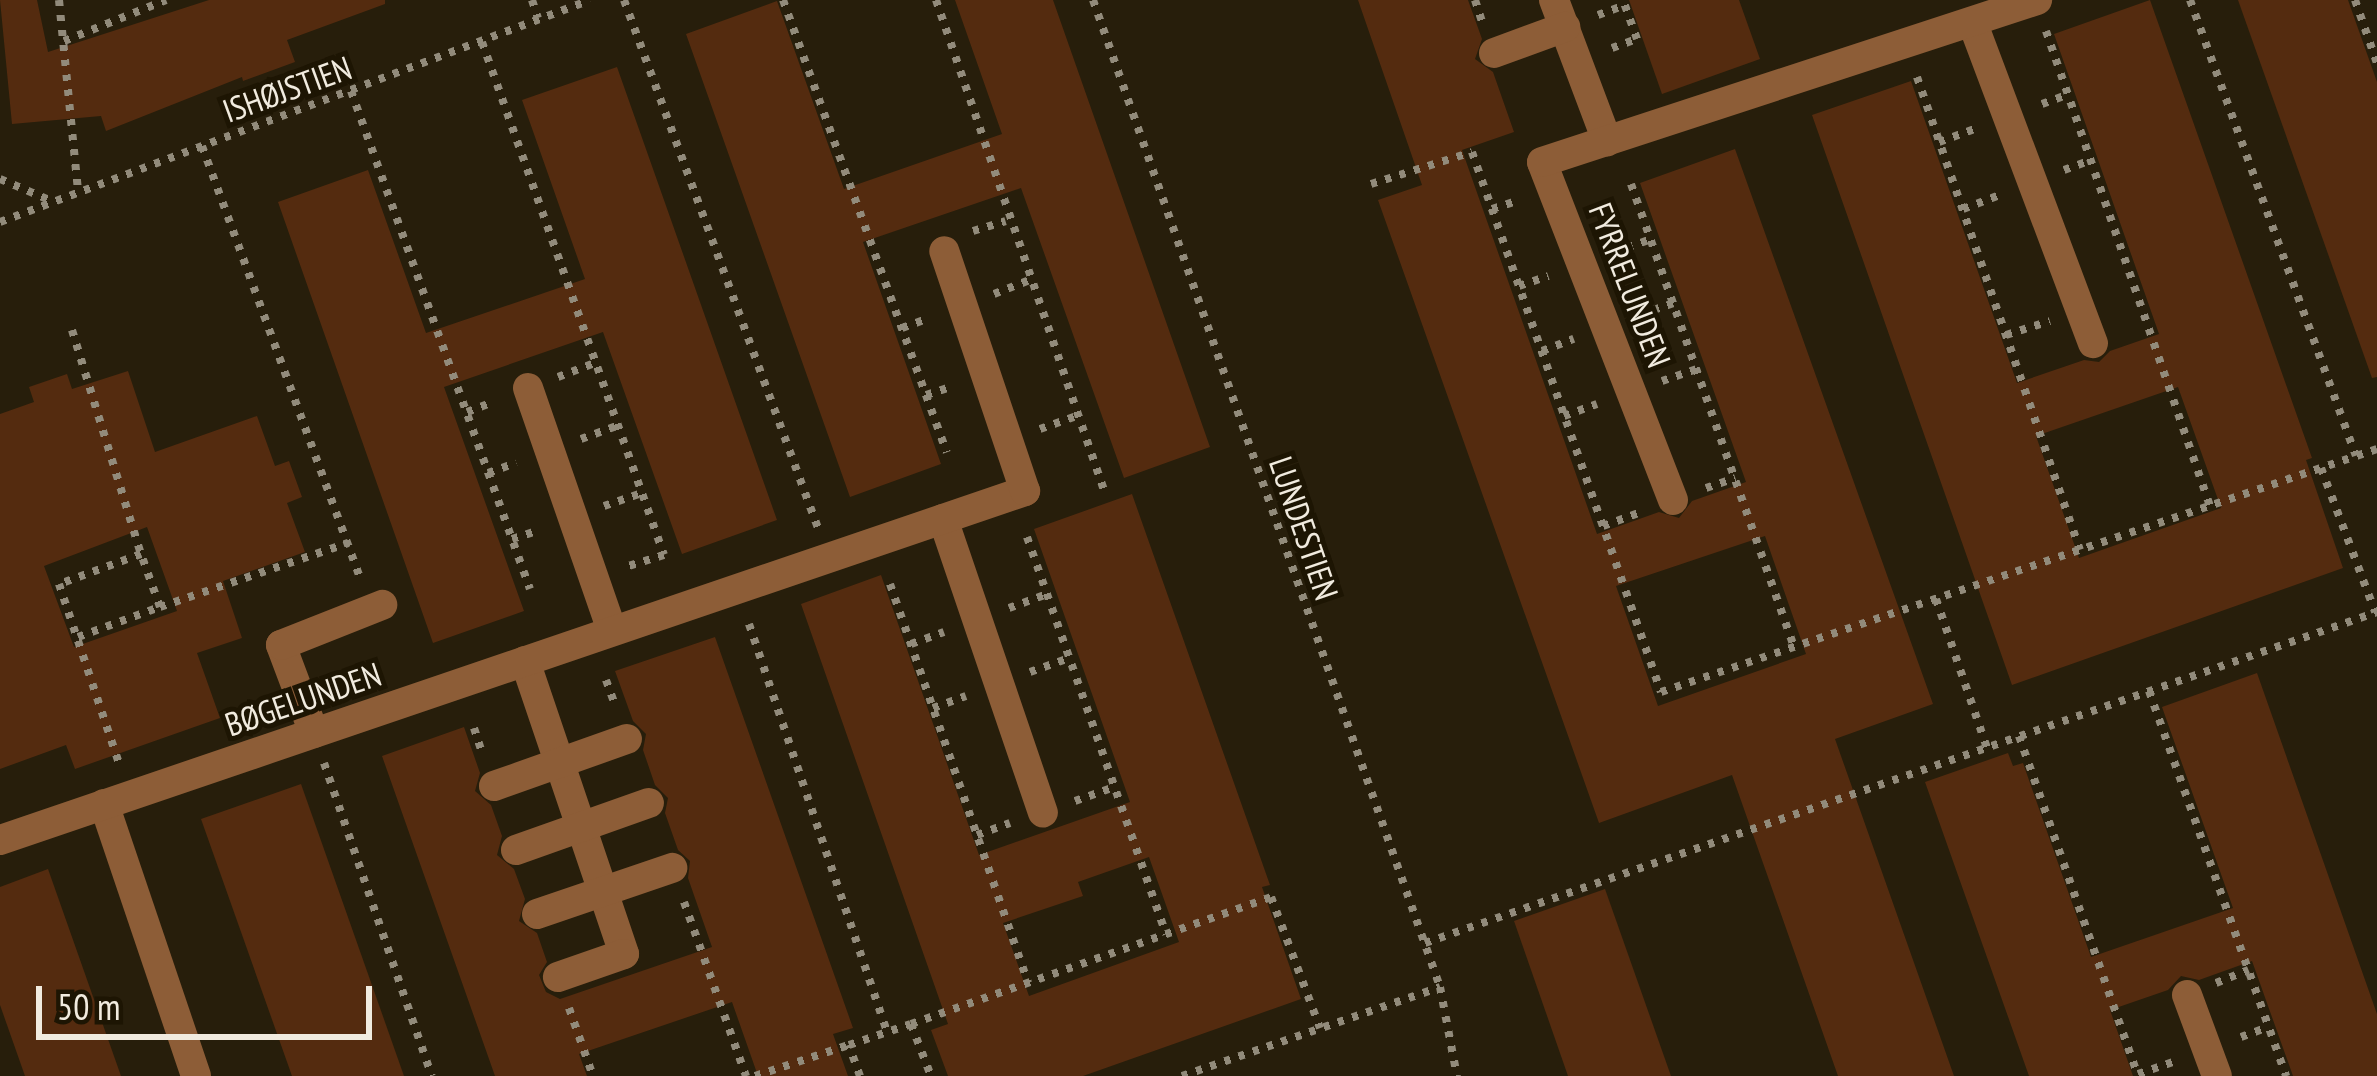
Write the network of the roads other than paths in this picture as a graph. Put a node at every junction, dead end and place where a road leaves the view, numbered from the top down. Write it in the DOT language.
graph roads {
  1 [pos="2032,1"];
  2 [pos="1559,14"];
  3 [pos="1972,24"];
  4 [pos="1494,53"];
  5 [pos="1607,141"];
  6 [pos="944,251"];
  7 [pos="2092,344"];
  8 [pos="528,388"];
  9 [pos="1672,500"];
  10 [pos="943,518"];
  11 [pos="377,607"];
  12 [pos="612,632"];
  13 [pos="525,661"];
  14 [pos="314,733"];
  15 [pos="627,739"];
  16 [pos="560,763"];
  17 [pos="494,786"];
  18 [pos="117,800"];
  19 [pos="649,803"];
  20 [pos="1043,812"];
  21 [pos="581,827"];
  22 [pos="0,840"];
  23 [pos="516,850"];
  24 [pos="672,868"];
  25 [pos="603,892"];
  26 [pos="537,914"];
  27 [pos="558,976"];
  28 [pos="2187,995"];
  29 [pos="196,1076"];
  30 [pos="2217,1076"];
  1 -- 3 [label="street, FYRRELUNDEN"];
  2 -- 4 [label="street"];
  2 -- 5 [label="street"];
  3 -- 5 [label="street, FYRRELUNDEN"];
  3 -- 7 [label="street"];
  5 -- 9 [label="street, FYRRELUNDEN"];
  6 -- 10 [label="street, BØGELUNDEN"];
  8 -- 12 [label="street"];
  10 -- 12 [label="street, BØGELUNDEN"];
  10 -- 20 [label="street"];
  11 -- 14 [label="street"];
  12 -- 13 [label="street, BØGELUNDEN"];
  13 -- 14 [label="street, BØGELUNDEN"];
  13 -- 16 [label="street"];
  14 -- 18 [label="street, BØGELUNDEN"];
  15 -- 16 [label="street"];
  16 -- 17 [label="street"];
  16 -- 21 [label="street"];
  18 -- 22 [label="street, BØGELUNDEN"];
  18 -- 29 [label="street"];
  19 -- 21 [label="street"];
  21 -- 23 [label="street"];
  21 -- 25 [label="street"];
  24 -- 25 [label="street"];
  25 -- 26 [label="street"];
  25 -- 27 [label="street"];
  28 -- 30 [label="street"];
}
